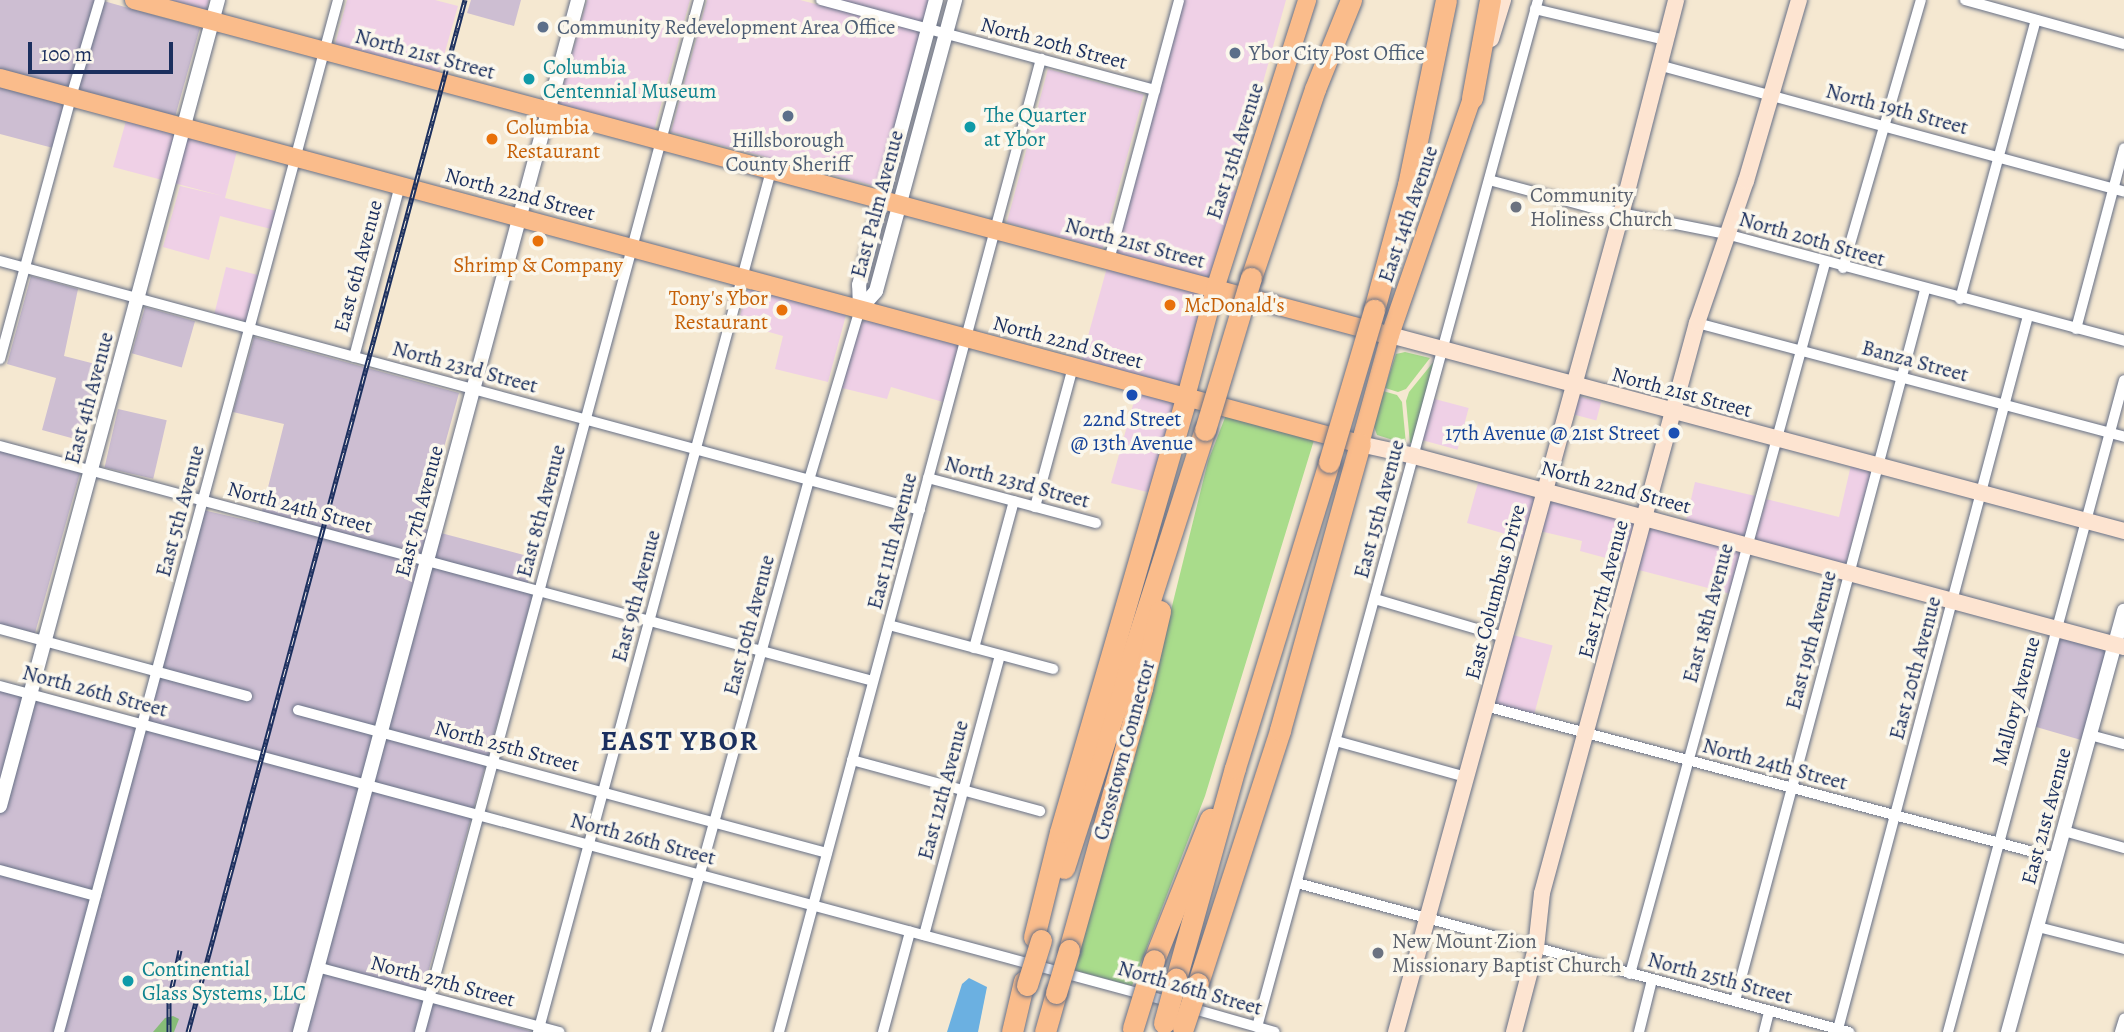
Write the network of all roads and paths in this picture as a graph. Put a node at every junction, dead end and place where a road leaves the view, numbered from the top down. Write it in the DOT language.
graph roads {
  1 [pos="100,0"];
  2 [pos="135,0"];
  3 [pos="218,0"];
  4 [pos="338,0"];
  5 [pos="578,0"];
  6 [pos="699,0"];
  7 [pos="821,0"];
  8 [pos="936,0"];
  9 [pos="955,0"];
  10 [pos="1179,0"];
  11 [pos="1307,0"];
  12 [pos="1351,0"];
  13 [pos="1446,0"];
  14 [pos="1490,0"];
  15 [pos="1503,0"];
  16 [pos="1676,0"];
  17 [pos="1799,0"];
  18 [pos="1921,0"];
  19 [pos="1965,0"];
  20 [pos="1990,3"];
  21 [pos="1537,4"];
  22 [pos="2036,20"];
  23 [pos="212,21"];
  24 [pos="928,29"];
  25 [pos="946,34"];
  26 [pos="1665,40"];
  27 [pos="2124,44"];
  28 [pos="324,50"];
  29 [pos="1041,59"];
  30 [pos="1658,65"];
  31 [pos="0,78"];
  32 [pos="1155,90"];
  33 [pos="1772,95"];
  34 [pos="71,97"];
  35 [pos="1472,98"];
  36 [pos="549,111"];
  37 [pos="1885,125"];
  38 [pos="184,127"];
  39 [pos="661,141"];
  40 [pos="2124,148"];
  41 [pos="296,157"];
  42 [pos="1999,158"];
  43 [pos="771,171"];
  44 [pos="1489,180"];
  45 [pos="400,185"];
  46 [pos="2118,191"];
  47 [pos="890,203"];
  48 [pos="1622,211"];
  49 [pos="520,217"];
  50 [pos="996,229"];
  51 [pos="1726,234"];
  52 [pos="632,248"];
  53 [pos="1226,253"];
  54 [pos="1109,260"];
  55 [pos="0,261"];
  56 [pos="1825,263"];
  57 [pos="25,268"];
  58 [pos="1843,268"];
  59 [pos="1169,276"];
  60 [pos="742,278"];
  61 [pos="1215,289"];
  62 [pos="1926,290"];
  63 [pos="137,298"];
  64 [pos="1961,299"];
  65 [pos="860,309"];
  66 [pos="2028,316"];
  67 [pos="1697,323"];
  68 [pos="2076,328"];
  69 [pos="249,329"];
  70 [pos="1390,335"];
  71 [pos="966,338"];
  72 [pos="2124,341"];
  73 [pos="1800,350"];
  74 [pos="1442,351"];
  75 [pos="354,357"];
  76 [pos="0,359"];
  77 [pos="1073,367"];
  78 [pos="1903,378"];
  79 [pos="2124,380"];
  80 [pos="1573,386"];
  81 [pos="473,389"];
  82 [pos="1186,397"];
  83 [pos="2006,405"];
  84 [pos="1673,413"];
  85 [pos="585,419"];
  86 [pos="2110,433"];
  87 [pos="2124,437"];
  88 [pos="1776,440"];
  89 [pos="1360,444"];
  90 [pos="0,446"];
  91 [pos="696,449"];
  92 [pos="1414,456"];
  93 [pos="1193,466"];
  94 [pos="1879,467"];
  95 [pos="91,470"];
  96 [pos="928,478"];
  97 [pos="809,480"];
  98 [pos="1544,492"];
  99 [pos="1982,494"];
  100 [pos="203,500"];
  101 [pos="1014,501"];
  102 [pos="1035,507"];
  103 [pos="920,510"];
  104 [pos="1644,519"];
  105 [pos="2086,522"];
  106 [pos="1096,523"];
  107 [pos="2124,531"];
  108 [pos="1747,547"];
  109 [pos="427,561"];
  110 [pos="1849,573"];
  111 [pos="539,591"];
  112 [pos="1375,599"];
  113 [pos="1953,601"];
  114 [pos="2124,611"];
  115 [pos="649,621"];
  116 [pos="889,625"];
  117 [pos="0,629"];
  118 [pos="2055,629"];
  119 [pos="1504,637"];
  120 [pos="45,641"];
  121 [pos="2120,646"];
  122 [pos="974,648"];
  123 [pos="762,651"];
  124 [pos="1000,655"];
  125 [pos="1053,669"];
  126 [pos="157,671"];
  127 [pos="873,681"];
  128 [pos="0,685"];
  129 [pos="30,694"];
  130 [pos="247,696"];
  131 [pos="1485,706"];
  132 [pos="298,710"];
  133 [pos="142,724"];
  134 [pos="381,732"];
  135 [pos="1585,733"];
  136 [pos="2090,735"];
  137 [pos="1336,741"];
  138 [pos="2124,744"];
  139 [pos="852,760"];
  140 [pos="1688,760"];
  141 [pos="493,762"];
  142 [pos="1235,768"];
  143 [pos="1466,777"];
  144 [pos="366,785"];
  145 [pos="1791,788"];
  146 [pos="963,790"];
  147 [pos="603,792"];
  148 [pos="0,806"];
  149 [pos="1040,811"];
  150 [pos="478,815"];
  151 [pos="1895,815"];
  152 [pos="714,822"];
  153 [pos="2064,831"];
  154 [pos="1998,842"];
  155 [pos="589,845"];
  156 [pos="2124,848"];
  157 [pos="827,853"];
  158 [pos="2056,858"];
  159 [pos="0,870"];
  160 [pos="700,875"];
  161 [pos="1297,883"];
  162 [pos="96,896"];
  163 [pos="813,905"];
  164 [pos="1427,918"];
  165 [pos="2038,927"];
  166 [pos="910,932"];
  167 [pos="924,935"];
  168 [pos="1038,938"];
  169 [pos="1536,948"];
  170 [pos="2124,949"];
  171 [pos="317,967"];
  172 [pos="1630,974"];
  173 [pos="1652,980"];
  174 [pos="429,997"];
  175 [pos="1735,1001"];
  176 [pos="1769,1012"];
  177 [pos="2124,1019"];
  178 [pos="1257,1027"];
  179 [pos="539,1029"];
  180 [pos="1172,1029"];
  181 [pos="1133,1030"];
  182 [pos="1843,1030"];
  183 [pos="59,1032"];
  184 [pos="300,1032"];
  185 [pos="420,1032"];
  186 [pos="559,1032"];
  187 [pos="656,1032"];
  188 [pos="779,1032"];
  189 [pos="883,1032"];
  190 [pos="1012,1032"];
  191 [pos="1045,1032"];
  192 [pos="1275,1032"];
  193 [pos="1396,1032"];
  194 [pos="1514,1032"];
  195 [pos="1639,1032"];
  196 [pos="1764,1032"];
  197 [pos="1948,1032"];
  198 [pos="2008,1032"];
  199 [pos="2120,1032"];
  1 -- 34 [label="street"];
  2 -- 23 [label="main road, North 21st Street"];
  3 -- 23 [label="street, East 4th Avenue"];
  4 -- 28 [label="street, East 5th Avenue"];
  5 -- 36 [label="street, East 7th Avenue"];
  6 -- 39 [label="street, East 8th Avenue"];
  7 -- 24 [label="street, North 20th Street"];
  8 -- 24 [label="street, East Palm Avenue"];
  9 -- 25 [label="street, East Palm Avenue"];
  10 -- 32 [label="street"];
  11 -- 53 [label="main road, East 13th Avenue"];
  12 -- 93 [label="highway, bridge"];
  13 -- 142 [label="highway, bridge"];
  14 -- 35 [label="highway"];
  15 -- 35 [label="main road, East 14th Avenue"];
  16 -- 26 [label="main road, East Columbus Drive"];
  17 -- 33 [label="main road, East 17th Avenue"];
  18 -- 37 [label="street"];
  19 -- 20 [label="street"];
  20 -- 22 [label="street"];
  21 -- 26 [label="street"];
  21 -- 44 [label="street, East 15th Avenue"];
  22 -- 27 [label="street"];
  22 -- 42 [label="street"];
  23 -- 28 [label="main road, North 21st Street"];
  23 -- 38 [label="street, East 4th Avenue"];
  24 -- 25 [label="street, North 20th Street"];
  24 -- 47 [label="street, East Palm Avenue"];
  25 -- 29 [label="street, North 20th Street"];
  25 -- 47 [label="street, East Palm Avenue"];
  26 -- 30 [label="main road, East Columbus Drive"];
  28 -- 36 [label="main road, North 21st Street"];
  28 -- 41 [label="street, East 5th Avenue"];
  29 -- 32 [label="street, North 20th Street"];
  29 -- 50 [label="street, East 11th Avenue"];
  30 -- 33 [label="street, North 19th Street"];
  30 -- 48 [label="main road, East Columbus Drive"];
  31 -- 34 [label="main road, North 22nd Street"];
  32 -- 54 [label="street"];
  33 -- 37 [label="street, North 19th Street"];
  33 -- 51 [label="main road, East 17th Avenue"];
  34 -- 38 [label="main road, North 22nd Street"];
  34 -- 57 [label="street"];
  35 -- 70 [label="main road, East 14th Avenue"];
  36 -- 39 [label="main road, North 21st Street"];
  36 -- 49 [label="street, East 7th Avenue"];
  37 -- 42 [label="street, North 19th Street"];
  37 -- 58 [label="street"];
  38 -- 41 [label="main road, North 22nd Street"];
  38 -- 63 [label="street, East 4th Avenue"];
  39 -- 43 [label="main road, North 21st Street"];
  39 -- 52 [label="street, East 8th Avenue"];
  40 -- 46 [label="street"];
  41 -- 45 [label="main road, North 22nd Street"];
  41 -- 69 [label="street, East 5th Avenue"];
  42 -- 46 [label="street, North 19th Street"];
  42 -- 64 [label="street"];
  43 -- 47 [label="main road, North 21st Street"];
  43 -- 60 [label="street, East 9th Avenue"];
  44 -- 48 [label="street, North 20th Street"];
  44 -- 74 [label="street, East 15th Avenue"];
  45 -- 49 [label="main road, North 22nd Street"];
  45 -- 75 [label="street, East 6th Avenue"];
  46 -- 68 [label="street"];
  47 -- 50 [label="main road, North 21st Street"];
  47 -- 65 [label="street, East Palm Avenue"];
  48 -- 51 [label="street, North 20th Street"];
  48 -- 80 [label="main road, East Columbus Drive"];
  49 -- 52 [label="main road, North 22nd Street"];
  49 -- 81 [label="street, East 7th Avenue"];
  50 -- 54 [label="main road, North 21st Street"];
  50 -- 71 [label="street, East 11th Avenue"];
  51 -- 56 [label="street, North 20th Street"];
  51 -- 67 [label="main road, East 17th Avenue"];
  52 -- 60 [label="main road, North 22nd Street"];
  52 -- 85 [label="street, East 8th Avenue"];
  53 -- 59 [label="main road"];
  53 -- 61 [label="main road, East 13th Avenue"];
  54 -- 59 [label="main road, North 21st Street"];
  55 -- 57 [label="street, North 23rd Street"];
  56 -- 58 [label="street, North 20th Street"];
  56 -- 73 [label="street, East 18th Avenue"];
  57 -- 63 [label="street, North 23rd Street"];
  57 -- 76 [label="street"];
  58 -- 62 [label="street, North 20th Street"];
  59 -- 61 [label="main road, North 21st Street"];
  60 -- 65 [label="main road, North 22nd Street"];
  60 -- 91 [label="street, East 9th Avenue"];
  61 -- 70 [label="main road, North 21st Street"];
  61 -- 82 [label="main road, East 13th Avenue"];
  62 -- 64 [label="street, North 20th Street"];
  62 -- 78 [label="street, East 19th Avenue"];
  63 -- 69 [label="street, North 23rd Street"];
  63 -- 95 [label="street, East 4th Avenue"];
  64 -- 66 [label="street, North 20th Street"];
  65 -- 71 [label="main road, North 22nd Street"];
  65 -- 97 [label="street, East 10th Avenue"];
  66 -- 68 [label="street, North 20th Street"];
  66 -- 83 [label="street, East 20th Avenue"];
  67 -- 73 [label="street, Banza Street"];
  67 -- 84 [label="main road, East 17th Avenue"];
  68 -- 72 [label="street, North 20th Street"];
  69 -- 75 [label="street, North 23rd Street"];
  69 -- 100 [label="street, East 5th Avenue"];
  70 -- 74 [label="main road, North 21st Street"];
  70 -- 89 [label="main road, East 14th Avenue"];
  71 -- 77 [label="main road, North 22nd Street"];
  71 -- 96 [label="street, East 11th Avenue"];
  73 -- 78 [label="street, Banza Street"];
  73 -- 88 [label="street, East 18th Avenue"];
  74 -- 80 [label="main road, North 21st Street"];
  74 -- 92 [label="street, East 15th Avenue"];
  75 -- 81 [label="street, North 23rd Street"];
  77 -- 82 [label="main road, North 22nd Street"];
  77 -- 102 [label="street"];
  78 -- 83 [label="street, Banza Street"];
  78 -- 94 [label="street, East 19th Avenue"];
  79 -- 86 [label="street, Mallory Avenue"];
  80 -- 84 [label="main road, North 21st Street"];
  80 -- 98 [label="main road, East Columbus Drive"];
  81 -- 85 [label="street, North 23rd Street"];
  81 -- 109 [label="street, East 7th Avenue"];
  82 -- 89 [label="main road, North 22nd Street"];
  82 -- 168 [label="highway"];
  83 -- 86 [label="street, Banza Street"];
  83 -- 99 [label="street, East 20th Avenue"];
  84 -- 88 [label="main road, North 21st Street"];
  84 -- 104 [label="main road, East 17th Avenue"];
  85 -- 91 [label="street, North 23rd Street"];
  85 -- 111 [label="street, East 8th Avenue"];
  86 -- 87 [label="street, Banza Street"];
  86 -- 105 [label="street, Mallory Avenue"];
  88 -- 94 [label="main road, North 21st Street"];
  88 -- 108 [label="street, East 18th Avenue"];
  89 -- 92 [label="main road, North 22nd Street"];
  89 -- 180 [label="highway, bridge"];
  90 -- 95 [label="street, North 24th Street"];
  91 -- 97 [label="street, North 23rd Street"];
  91 -- 115 [label="street, East 9th Avenue"];
  92 -- 98 [label="main road, North 22nd Street"];
  92 -- 112 [label="street, East 15th Avenue"];
  93 -- 168 [label="highway"];
  93 -- 191 [label="highway, Crosstown Connector, bridge"];
  94 -- 99 [label="main road, North 21st Street"];
  94 -- 110 [label="street, East 19th Avenue"];
  95 -- 100 [label="street, North 24th Street"];
  95 -- 120 [label="street, East 4th Avenue"];
  96 -- 101 [label="street, North 23rd Street"];
  96 -- 103 [label="street, East 11th Avenue"];
  97 -- 103 [label="street, North 23rd Street"];
  97 -- 123 [label="street, East 10th Avenue"];
  98 -- 104 [label="main road, North 22nd Street"];
  98 -- 119 [label="main road, East Columbus Drive"];
  99 -- 105 [label="main road, North 21st Street"];
  99 -- 113 [label="street, East 20th Avenue"];
  100 -- 109 [label="street, North 24th Street"];
  100 -- 126 [label="street, East 5th Avenue"];
  101 -- 102 [label="street, North 23rd Street"];
  101 -- 122 [label="street"];
  102 -- 106 [label="street, North 23rd Street"];
  103 -- 116 [label="street, East 11th Avenue"];
  104 -- 108 [label="main road, North 22nd Street"];
  104 -- 135 [label="main road, East 17th Avenue"];
  105 -- 107 [label="main road, North 21st Street"];
  105 -- 118 [label="street, Mallory Avenue"];
  108 -- 110 [label="main road, North 22nd Street"];
  108 -- 140 [label="street, East 18th Avenue"];
  109 -- 111 [label="street, North 24th Street"];
  109 -- 134 [label="street, East 7th Avenue"];
  110 -- 113 [label="main road, North 22nd Street"];
  110 -- 145 [label="street, East 19th Avenue"];
  111 -- 115 [label="street, North 24th Street"];
  111 -- 141 [label="street, East 8th Avenue"];
  112 -- 119 [label="street"];
  112 -- 137 [label="street, East 15th Avenue"];
  113 -- 118 [label="main road, North 22nd Street"];
  113 -- 151 [label="street, East 20th Avenue"];
  114 -- 121 [label="street, East 21st Avenue"];
  115 -- 123 [label="street, North 24th Street"];
  115 -- 147 [label="street, East 9th Avenue"];
  116 -- 122 [label="street"];
  116 -- 127 [label="street, East 11th Avenue"];
  117 -- 120 [label="street"];
  118 -- 121 [label="main road, North 22nd Street"];
  118 -- 154 [label="street, Mallory Avenue"];
  119 -- 131 [label="main road, East Columbus Drive"];
  120 -- 126 [label="street"];
  120 -- 129 [label="street, East 4th Avenue"];
  121 -- 136 [label="street, East 21st Avenue"];
  122 -- 124 [label="street"];
  123 -- 127 [label="street, North 24th Street"];
  123 -- 152 [label="street, East 10th Avenue"];
  124 -- 125 [label="street"];
  124 -- 146 [label="street, East 12th Avenue"];
  126 -- 130 [label="street"];
  126 -- 133 [label="street, East 5th Avenue"];
  127 -- 139 [label="street, East 11th Avenue"];
  128 -- 129 [label="street, North 26th Street"];
  129 -- 133 [label="street, North 26th Street"];
  129 -- 148 [label="street, East 4th Avenue"];
  131 -- 135 [label="street, North 24th Street"];
  131 -- 143 [label="main road, East Columbus Drive"];
  132 -- 134 [label="street, North 25th Street"];
  133 -- 144 [label="street, North 26th Street"];
  133 -- 162 [label="street, East 5th Avenue"];
  134 -- 141 [label="street, North 25th Street"];
  134 -- 144 [label="street, East 7th Avenue"];
  135 -- 140 [label="street, North 24th Street"];
  135 -- 169 [label="main road, East 17th Avenue"];
  136 -- 138 [label="street"];
  136 -- 153 [label="street, East 21st Avenue"];
  137 -- 143 [label="street"];
  137 -- 161 [label="street, East 15th Avenue"];
  139 -- 146 [label="street"];
  139 -- 157 [label="street, East 11th Avenue"];
  140 -- 145 [label="street, North 24th Street"];
  140 -- 172 [label="street, East 18th Avenue"];
  141 -- 147 [label="street, North 25th Street"];
  141 -- 150 [label="street, East 8th Avenue"];
  142 -- 180 [label="highway, bridge"];
  142 -- 181 [label="highway, bridge"];
  143 -- 164 [label="main road, East Columbus Drive"];
  144 -- 150 [label="street, North 26th Street"];
  144 -- 171 [label="street, East 7th Avenue"];
  145 -- 151 [label="street, North 24th Street"];
  145 -- 175 [label="street, East 19th Avenue"];
  146 -- 149 [label="street"];
  146 -- 167 [label="street, East 12th Avenue"];
  147 -- 152 [label="street, North 25th Street"];
  147 -- 155 [label="street, East 9th Avenue"];
  150 -- 155 [label="street, North 26th Street"];
  150 -- 174 [label="street, East 8th Avenue"];
  151 -- 154 [label="street, North 24th Street"];
  151 -- 182 [label="street, East 20th Avenue"];
  152 -- 157 [label="street, North 25th Street"];
  152 -- 160 [label="street, East 10th Avenue"];
  153 -- 156 [label="street"];
  153 -- 158 [label="street, East 21st Avenue"];
  154 -- 158 [label="street, North 24th Street"];
  154 -- 197 [label="street, Mallory Avenue"];
  155 -- 160 [label="street, North 26th Street"];
  155 -- 179 [label="street, East 9th Avenue"];
  157 -- 163 [label="street, East 11th Avenue"];
  158 -- 165 [label="street, East 21st Avenue"];
  159 -- 162 [label="street"];
  160 -- 163 [label="street, North 26th Street"];
  160 -- 187 [label="street, East 10th Avenue"];
  161 -- 164 [label="street, North 25th Street"];
  161 -- 178 [label="street, East 15th Avenue"];
  162 -- 183 [label="street, East 5th Avenue"];
  163 -- 166 [label="street, North 26th Street"];
  163 -- 188 [label="street, East 11th Avenue"];
  164 -- 169 [label="street, North 25th Street"];
  164 -- 193 [label="main road, East Columbus Drive"];
  165 -- 170 [label="street"];
  165 -- 198 [label="street, East 21st Avenue"];
  166 -- 167 [label="street, North 26th Street"];
  166 -- 189 [label="street"];
  167 -- 178 [label="street, North 26th Street"];
  168 -- 190 [label="highway, bridge"];
  169 -- 172 [label="street, North 25th Street"];
  169 -- 194 [label="main road, East 17th Avenue"];
  171 -- 174 [label="street, North 27th Street"];
  171 -- 184 [label="street, East 7th Avenue"];
  172 -- 173 [label="street, North 25th Street"];
  173 -- 175 [label="street, North 25th Street"];
  173 -- 195 [label="street"];
  174 -- 179 [label="street, North 27th Street"];
  174 -- 185 [label="street, East 8th Avenue"];
  175 -- 176 [label="street, North 25th Street"];
  176 -- 182 [label="street, North 25th Street"];
  176 -- 196 [label="street"];
  177 -- 199 [label="street"];
  178 -- 192 [label="street, North 26th Street"];
  179 -- 186 [label="street, North 27th Street"];
}
